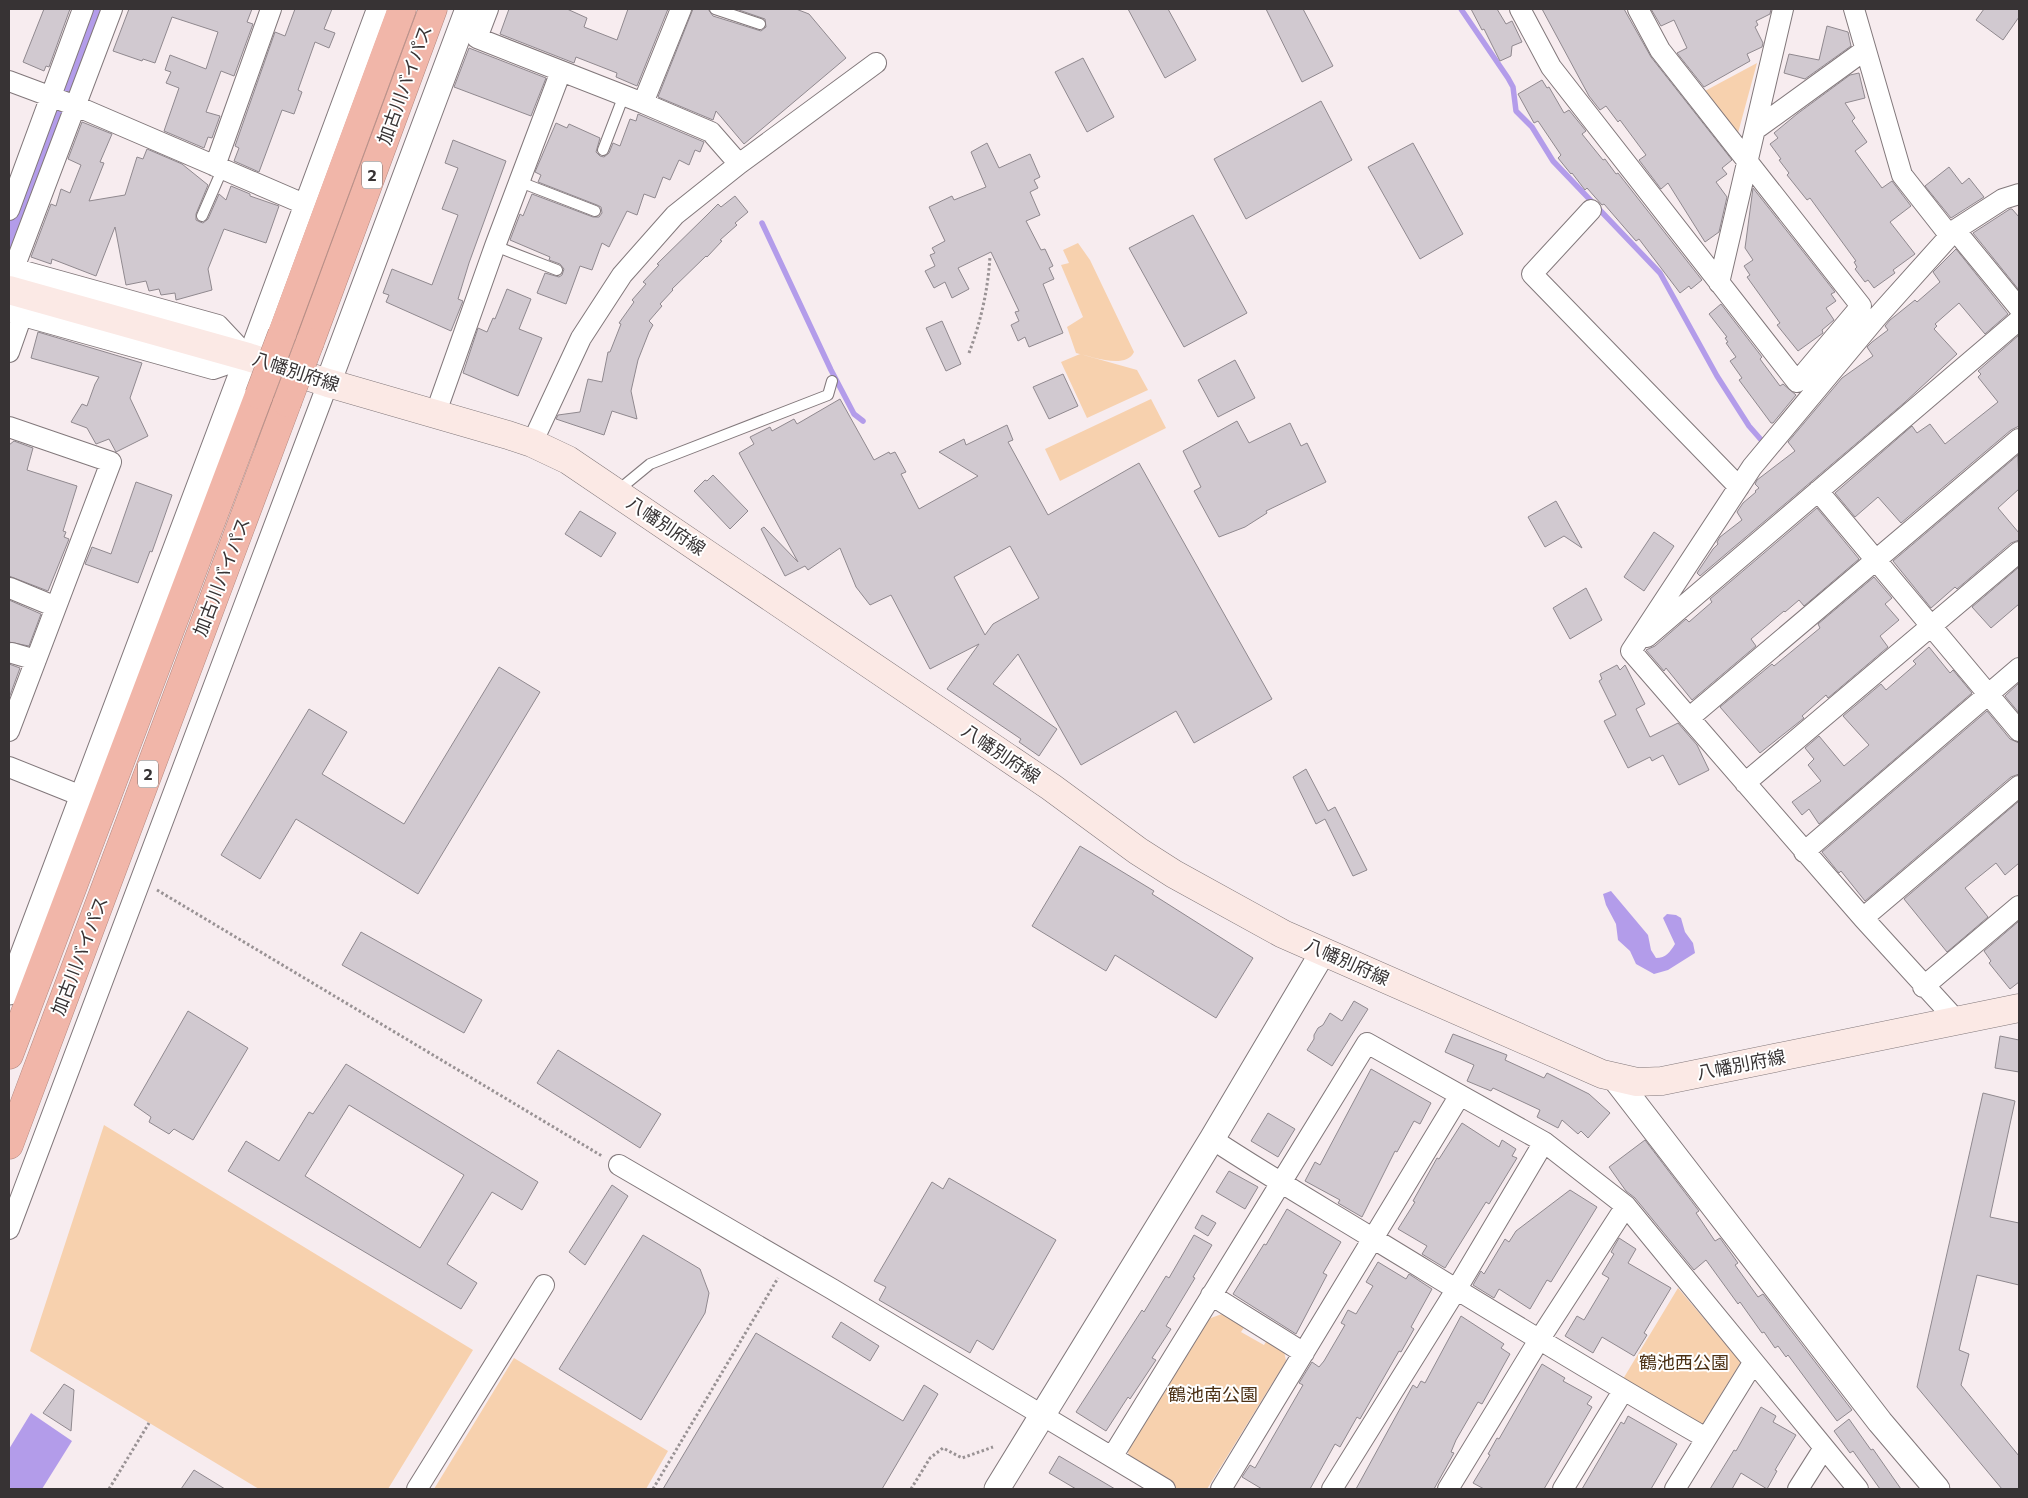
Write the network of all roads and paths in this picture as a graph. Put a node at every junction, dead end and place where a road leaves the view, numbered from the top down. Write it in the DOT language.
graph roads {
  1 [pos="83,9"];
  2 [pos="112,9"];
  3 [pos="271,9"];
  4 [pos="377,9"];
  5 [pos="402,9"];
  6 [pos="434,9"];
  7 [pos="468,9"];
  8 [pos="488,9"];
  9 [pos="681,9"];
  10 [pos="715,9"];
  11 [pos="1520,9"];
  12 [pos="1638,9"];
  13 [pos="1767,9"];
  14 [pos="1783,9"];
  15 [pos="1854,9"];
  16 [pos="760,24"];
  17 [pos="1779,30"];
  18 [pos="1866,50"];
  19 [pos="876,63"];
  20 [pos="562,71"];
  21 [pos="9,81"];
  22 [pos="624,95"];
  23 [pos="63,101"];
  24 [pos="643,103"];
  25 [pos="1756,129"];
  26 [pos="603,150"];
  27 [pos="1749,162"];
  28 [pos="739,164"];
  29 [pos="218,168"];
  30 [pos="520,182"];
  31 [pos="2019,194"];
  32 [pos="304,204"];
  33 [pos="9,210"];
  34 [pos="1591,210"];
  35 [pos="596,211"];
  36 [pos="202,216"];
  37 [pos="1952,233"];
  38 [pos="495,246"];
  39 [pos="990,256"];
  40 [pos="557,270"];
  41 [pos="10,275"];
  42 [pos="1720,283"];
  43 [pos="2019,308"];
  44 [pos="16,313"];
  45 [pos="2019,320"];
  46 [pos="9,352"];
  47 [pos="969,353"];
  48 [pos="248,356"];
  49 [pos="832,381"];
  50 [pos="328,383"];
  51 [pos="435,415"];
  52 [pos="9,427"];
  53 [pos="2019,439"];
  54 [pos="532,444"];
  55 [pos="1738,487"];
  56 [pos="1818,491"];
  57 [pos="616,492"];
  58 [pos="2019,552"];
  59 [pos="1876,559"];
  60 [pos="10,588"];
  61 [pos="56,607"];
  62 [pos="1932,626"];
  63 [pos="1631,651"];
  64 [pos="12,653"];
  65 [pos="36,660"];
  66 [pos="2019,668"];
  67 [pos="1988,695"];
  68 [pos="1689,718"];
  69 [pos="10,723"];
  70 [pos="2019,731"];
  71 [pos="9,767"];
  72 [pos="1745,783"];
  73 [pos="2019,786"];
  74 [pos="84,797"];
  75 [pos="1804,852"];
  76 [pos="142,880"];
  77 [pos="2019,906"];
  78 [pos="1863,918"];
  79 [pos="1323,952"];
  80 [pos="1923,987"];
  81 [pos="9,992"];
  82 [pos="2019,1008"];
  83 [pos="1957,1021"];
  84 [pos="9,1056"];
  85 [pos="1614,1077"];
  86 [pos="1460,1095"];
  87 [pos="1212,1139"];
  88 [pos="1544,1142"];
  89 [pos="9,1145"];
  90 [pos="619,1166"];
  91 [pos="1280,1183"];
  92 [pos="1626,1206"];
  93 [pos="9,1229"];
  94 [pos="1374,1239"];
  95 [pos="788,1263"];
  96 [pos="544,1285"];
  97 [pos="1456,1290"];
  98 [pos="1211,1295"];
  99 [pos="1539,1340"];
  100 [pos="1304,1353"];
  101 [pos="1752,1362"];
  102 [pos="1623,1391"];
  103 [pos="1043,1415"];
  104 [pos="149,1423"];
  105 [pos="1706,1438"];
  106 [pos="993,1447"];
  107 [pos="1824,1448"];
  108 [pos="1112,1457"];
  109 [pos="109,1489"];
  110 [pos="417,1489"];
  111 [pos="653,1489"];
  112 [pos="911,1489"];
  113 [pos="997,1489"];
  114 [pos="1164,1489"];
  115 [pos="1221,1489"];
  116 [pos="1332,1489"];
  117 [pos="1448,1489"];
  118 [pos="1563,1489"];
  119 [pos="1675,1489"];
  120 [pos="1798,1489"];
  121 [pos="1858,1489"];
  122 [pos="1937,1489"];
  1 -- 23 [label="street"];
  2 -- 23 [label="street"];
  3 -- 29 [label="street"];
  4 -- 32 [label="street"];
  5 -- 84 [label="highway, 加古川バイパス / 2, bridge"];
  6 -- 89 [label="highway, 加古川バイパス / 2, bridge"];
  7 -- 50 [label="street"];
  8 -- 20 [label="street"];
  9 -- 24 [label="street"];
  10 -- 16 [label="lane"];
  11 -- 42 [label="street"];
  12 -- 27 [label="street"];
  13 -- 17 [label="street"];
  14 -- 17 [label="street"];
  15 -- 18 [label="street"];
  17 -- 25 [label="street"];
  18 -- 25 [label="street"];
  18 -- 37 [label="street"];
  19 -- 28 [label="street"];
  20 -- 22 [label="street"];
  20 -- 30 [label="street"];
  21 -- 23 [label="street"];
  22 -- 24 [label="street"];
  22 -- 26 [label="lane"];
  23 -- 29 [label="street"];
  23 -- 33 [label="street"];
  23 -- 41 [label="street"];
  24 -- 28 [label="street"];
  25 -- 27 [label="street"];
  27 -- 42 [label="street"];
  27 -- 42 [label="street"];
  28 -- 54 [label="street"];
  29 -- 32 [label="street"];
  29 -- 36 [label="lane"];
  30 -- 35 [label="lane"];
  30 -- 38 [label="street"];
  31 -- 37 [label="street"];
  32 -- 48 [label="street"];
  34 -- 55 [label="street"];
  37 -- 43 [label="street"];
  37 -- 55 [label="street"];
  38 -- 40 [label="lane"];
  38 -- 51 [label="street"];
  39 -- 47 [label="path"];
  41 -- 48 [label="main road, 八幡別府線"];
  44 -- 46 [label="street"];
  44 -- 48 [label="street"];
  45 -- 56 [label="street"];
  48 -- 50 [label="main road, 八幡別府線"];
  48 -- 74 [label="street"];
  49 -- 57 [label="lane"];
  50 -- 51 [label="main road, 八幡別府線"];
  50 -- 76 [label="street"];
  51 -- 54 [label="main road, 八幡別府線"];
  52 -- 61 [label="street"];
  53 -- 59 [label="street"];
  54 -- 57 [label="main road, 八幡別府線"];
  55 -- 63 [label="street"];
  56 -- 59 [label="street"];
  56 -- 63 [label="street"];
  57 -- 79 [label="main road, 八幡別府線"];
  58 -- 62 [label="street"];
  59 -- 62 [label="street"];
  59 -- 68 [label="street"];
  60 -- 61 [label="street"];
  61 -- 65 [label="street"];
  62 -- 67 [label="street"];
  62 -- 72 [label="street"];
  63 -- 68 [label="street"];
  64 -- 65 [label="street"];
  65 -- 69 [label="street"];
  66 -- 67 [label="street"];
  67 -- 70 [label="street"];
  67 -- 75 [label="street"];
  68 -- 72 [label="street"];
  71 -- 74 [label="street"];
  72 -- 75 [label="street"];
  73 -- 78 [label="street"];
  74 -- 81 [label="street"];
  75 -- 78 [label="street"];
  76 -- 90 [label="path"];
  76 -- 93 [label="street"];
  77 -- 80 [label="street"];
  78 -- 80 [label="street"];
  79 -- 85 [label="main road, 八幡別府線"];
  79 -- 87 [label="street"];
  80 -- 83 [label="street"];
  82 -- 83 [label="main road, 八幡別府線"];
  83 -- 85 [label="main road, 八幡別府線"];
  85 -- 122 [label="street"];
  86 -- 88 [label="street"];
  86 -- 91 [label="street"];
  86 -- 94 [label="street"];
  87 -- 91 [label="street"];
  87 -- 103 [label="street"];
  88 -- 92 [label="street"];
  88 -- 97 [label="street"];
  90 -- 95 [label="street"];
  91 -- 94 [label="street"];
  91 -- 98 [label="street"];
  92 -- 99 [label="street"];
  92 -- 101 [label="street"];
  94 -- 97 [label="street"];
  94 -- 100 [label="street"];
  95 -- 103 [label="street"];
  95 -- 111 [label="path"];
  96 -- 110 [label="street"];
  97 -- 99 [label="street"];
  97 -- 116 [label="street"];
  98 -- 100 [label="street"];
  98 -- 108 [label="street"];
  99 -- 102 [label="street"];
  99 -- 117 [label="street"];
  100 -- 115 [label="street"];
  101 -- 105 [label="street"];
  101 -- 107 [label="street"];
  102 -- 105 [label="street"];
  102 -- 118 [label="street"];
  103 -- 108 [label="street"];
  103 -- 113 [label="street"];
  104 -- 109 [label="path"];
  105 -- 119 [label="street"];
  106 -- 112 [label="path"];
  107 -- 120 [label="street"];
  107 -- 121 [label="street"];
  108 -- 114 [label="street"];
}
